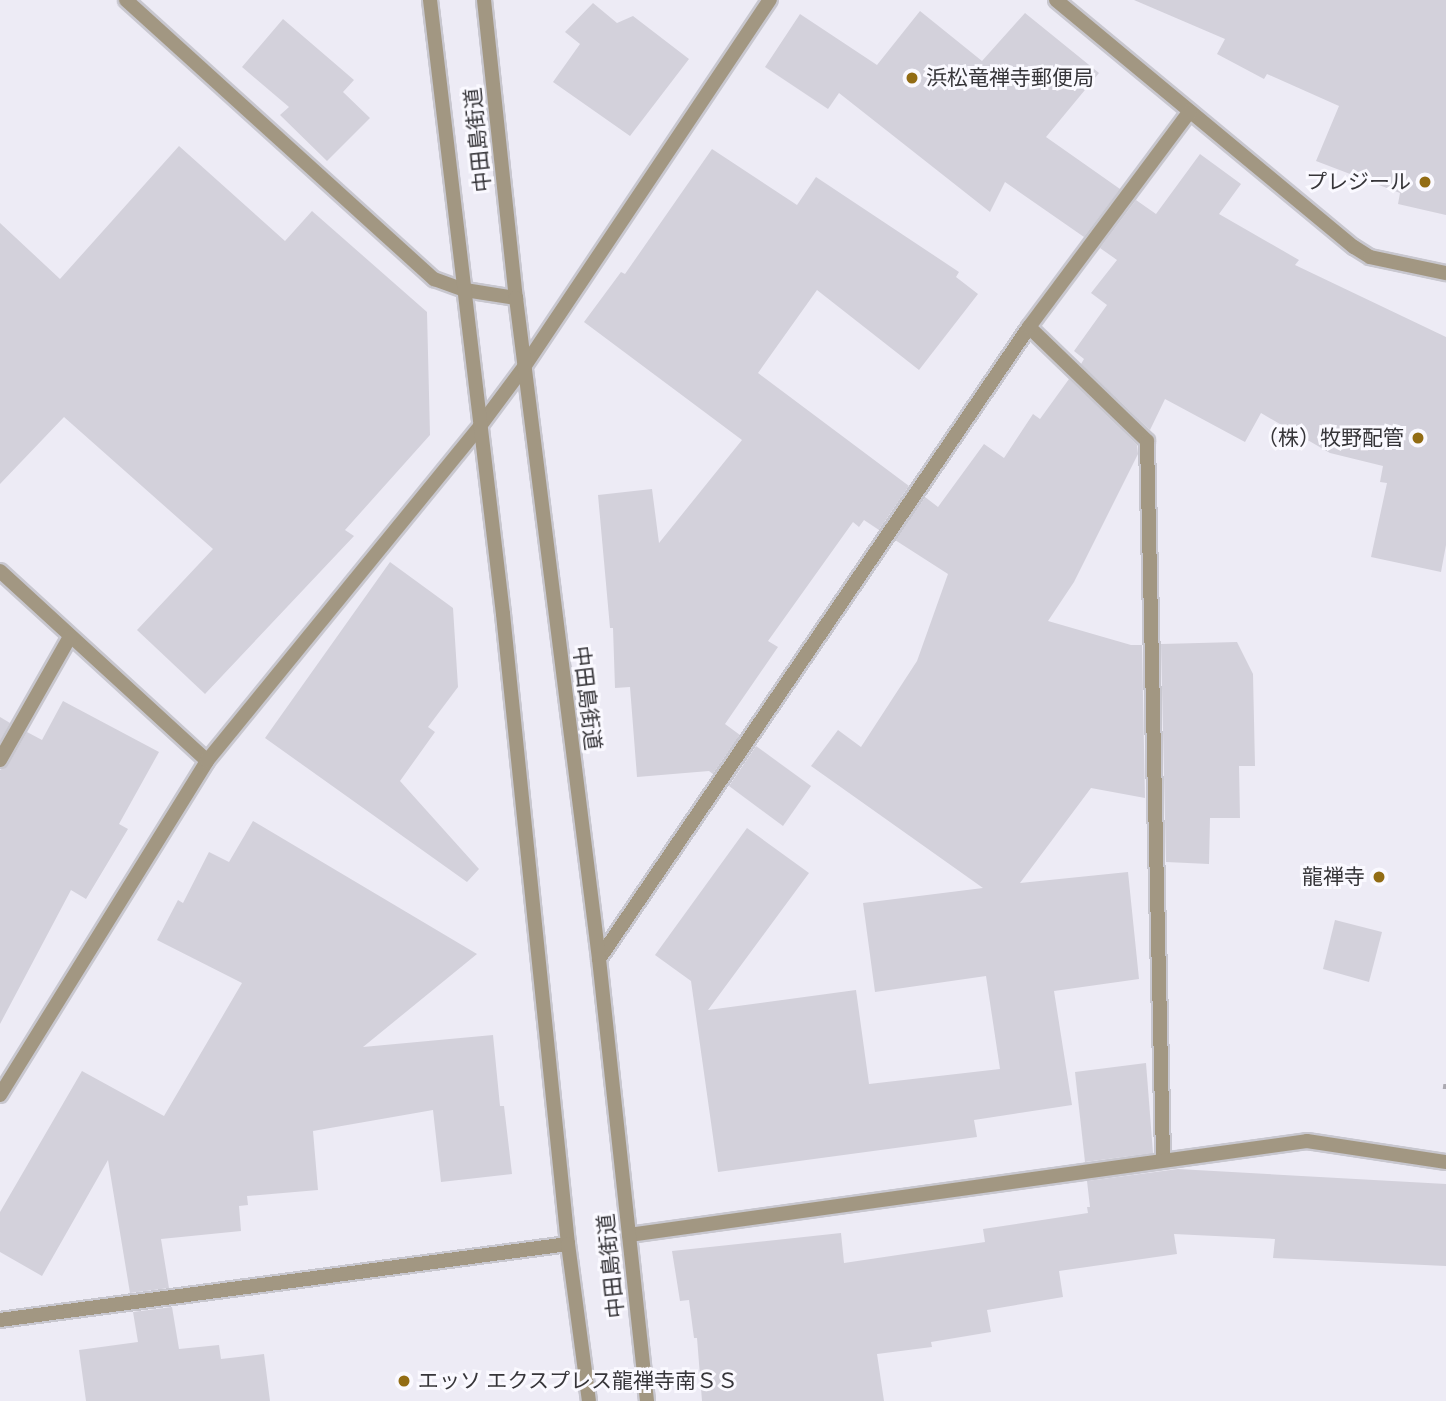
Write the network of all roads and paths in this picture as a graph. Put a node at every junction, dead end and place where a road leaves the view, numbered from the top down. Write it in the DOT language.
graph roads {
  1 [pos="125,0"];
  2 [pos="430,0"];
  3 [pos="484,0"];
  4 [pos="770,0"];
  5 [pos="1056,0"];
  6 [pos="1190,111"];
  7 [pos="1446,273"];
  8 [pos="465,290"];
  9 [pos="516,298"];
  10 [pos="1029,327"];
  11 [pos="524,368"];
  12 [pos="480,426"];
  13 [pos="0,571"];
  14 [pos="70,636"];
  15 [pos="0,760"];
  16 [pos="206,761"];
  17 [pos="599,959"];
  18 [pos="1446,1081"];
  19 [pos="1445,1089"];
  20 [pos="0,1095"];
  21 [pos="1163,1158"];
  22 [pos="1446,1162"];
  23 [pos="628,1235"];
  24 [pos="568,1244"];
  25 [pos="0,1320"];
  26 [pos="589,1401"];
  27 [pos="648,1401"];
  1 -- 8 [label="street"];
  2 -- 8 [label="street, 中田島街道"];
  3 -- 9 [label="street, 中田島街道"];
  4 -- 11 [label="street"];
  5 -- 6 [label="street"];
  6 -- 7 [label="street"];
  6 -- 10 [label="street"];
  8 -- 9 [label="street"];
  8 -- 12 [label="street, 中田島街道"];
  9 -- 11 [label="street, 中田島街道"];
  10 -- 17 [label="street"];
  10 -- 21 [label="street"];
  11 -- 12 [label="street"];
  11 -- 17 [label="street, 中田島街道"];
  12 -- 16 [label="street"];
  12 -- 24 [label="street, 中田島街道"];
  13 -- 14 [label="street"];
  14 -- 15 [label="street"];
  14 -- 16 [label="street"];
  16 -- 20 [label="street"];
  17 -- 23 [label="street, 中田島街道"];
  18 -- 19 [label="path"];
  21 -- 22 [label="street"];
  21 -- 23 [label="street"];
  23 -- 27 [label="street, 中田島街道"];
  24 -- 25 [label="street"];
  24 -- 26 [label="street, 中田島街道"];
}
